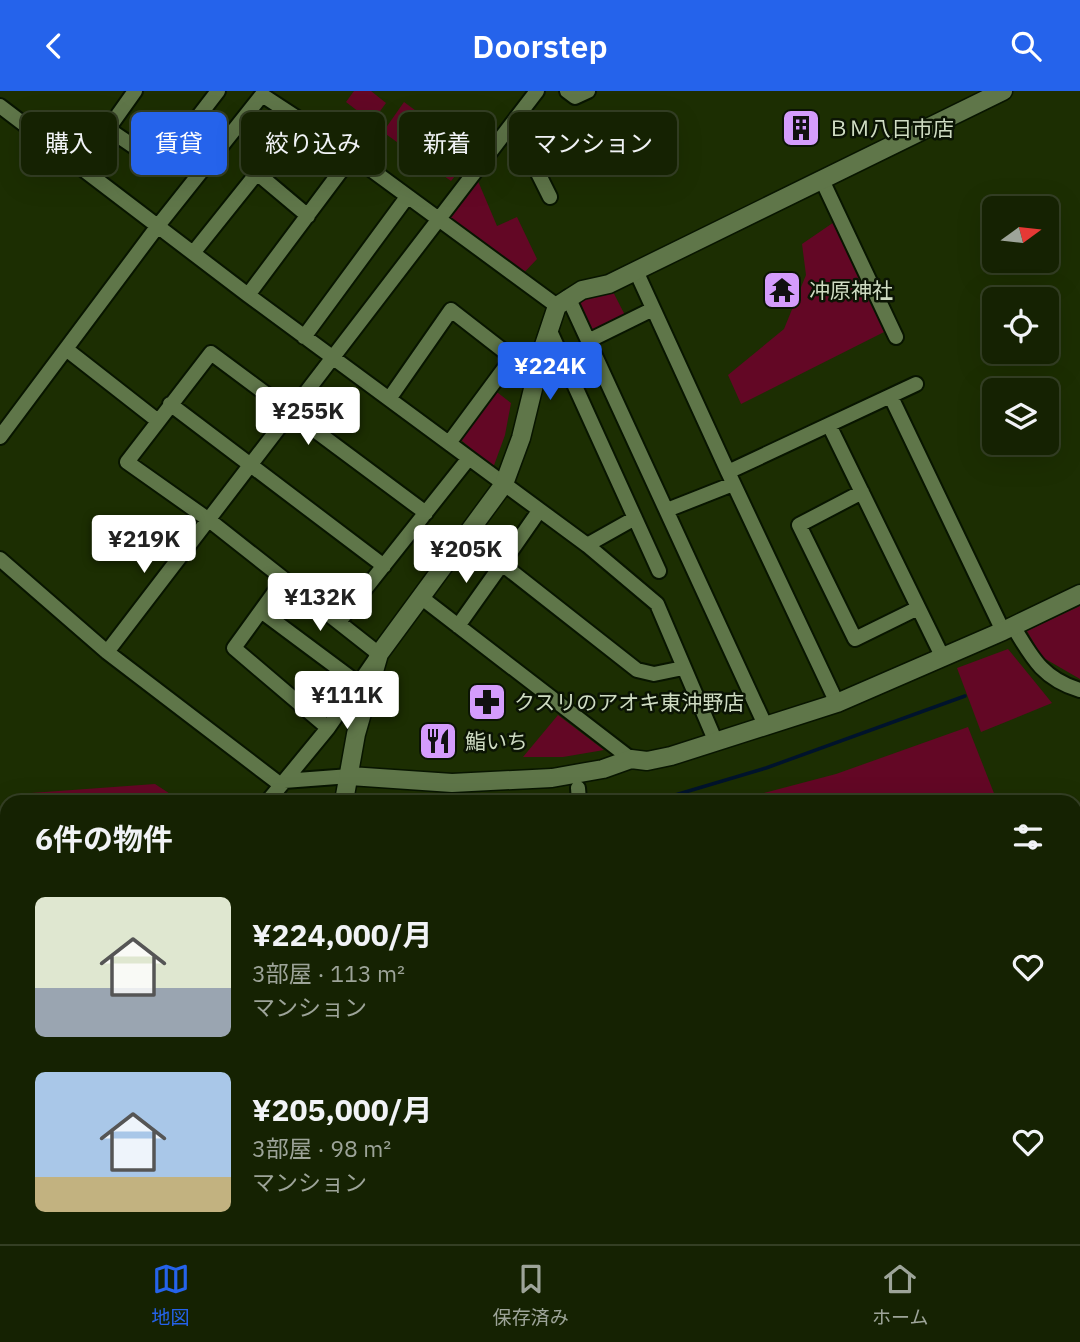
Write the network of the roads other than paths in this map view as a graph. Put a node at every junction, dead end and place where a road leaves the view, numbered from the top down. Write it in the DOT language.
graph roads {
  1 [pos="135,91"];
  2 [pos="218,91"];
  3 [pos="537,91"];
  4 [pos="567,91"];
  5 [pos="588,91"];
  6 [pos="1003,91"];
  7 [pos="261,92"];
  8 [pos="0,106"];
  9 [pos="289,112"];
  10 [pos="521,112"];
  11 [pos="509,128"];
  12 [pos="338,175"];
  13 [pos="377,175"];
  14 [pos="539,175"];
  15 [pos="822,180"];
  16 [pos="407,197"];
  17 [pos="550,197"];
  18 [pos="308,216"];
  19 [pos="440,220"];
  20 [pos="158,227"];
  21 [pos="193,253"];
  22 [pos="636,271"];
  23 [pos="248,295"];
  24 [pos="562,302"];
  25 [pos="653,309"];
  26 [pos="549,330"];
  27 [pos="304,337"];
  28 [pos="896,337"];
  29 [pos="588,341"];
  30 [pos="66,349"];
  31 [pos="333,358"];
  32 [pos="512,358"];
  33 [pos="536,376"];
  34 [pos="915,384"];
  35 [pos="891,397"];
  36 [pos="389,399"];
  37 [pos="170,404"];
  38 [pos="291,412"];
  39 [pos="158,421"];
  40 [pos="830,425"];
  41 [pos="0,437"];
  42 [pos="449,443"];
  43 [pos="469,458"];
  44 [pos="250,465"];
  45 [pos="730,478"];
  46 [pos="504,484"];
  47 [pos="862,492"];
  48 [pos="667,510"];
  49 [pos="539,511"];
  50 [pos="426,513"];
  51 [pos="635,518"];
  52 [pos="209,520"];
  53 [pos="587,545"];
  54 [pos="0,559"];
  55 [pos="502,564"];
  56 [pos="384,566"];
  57 [pos="659,571"];
  58 [pos="284,579"];
  59 [pos="1080,594"];
  60 [pos="422,598"];
  61 [pos="918,608"];
  62 [pos="261,611"];
  63 [pos="339,622"];
  64 [pos="458,626"];
  65 [pos="1008,629"];
  66 [pos="107,652"];
  67 [pos="379,654"];
  68 [pos="943,657"];
  69 [pos="683,668"];
  70 [pos="359,684"];
  71 [pos="1080,690"];
  72 [pos="838,703"];
  73 [pos="766,727"];
  74 [pos="328,728"];
  75 [pos="715,740"];
  76 [pos="631,759"];
  77 [pos="350,776"];
  78 [pos="282,783"];
  79 [pos="273,795"];
  80 [pos="345,795"];
  1 -- 2 [label="street"];
  3 -- 10 [label="street"];
  4 -- 5 [label="street"];
  6 -- 15 [label="street"];
  7 -- 9 [label="street"];
  7 -- 20 [label="street"];
  8 -- 20 [label="street"];
  11 -- 19 [label="street"];
  12 -- 18 [label="street"];
  13 -- 16 [label="street"];
  14 -- 17 [label="street"];
  15 -- 22 [label="street"];
  15 -- 28 [label="street"];
  16 -- 19 [label="street"];
  16 -- 27 [label="street"];
  18 -- 21 [label="street"];
  18 -- 23 [label="street"];
  19 -- 24 [label="street"];
  19 -- 31 [label="street"];
  20 -- 21 [label="street"];
  20 -- 30 [label="street"];
  21 -- 23 [label="street"];
  22 -- 24 [label="street"];
  22 -- 25 [label="street"];
  23 -- 27 [label="street"];
  24 -- 26 [label="street"];
  24 -- 29 [label="street"];
  25 -- 29 [label="street"];
  25 -- 45 [label="street"];
  26 -- 33 [label="street"];
  26 -- 51 [label="street"];
  27 -- 31 [label="street"];
  29 -- 48 [label="street"];
  30 -- 39 [label="street"];
  30 -- 41 [label="street"];
  31 -- 36 [label="street"];
  31 -- 38 [label="street"];
  32 -- 33 [label="street"];
  32 -- 36 [label="street"];
  32 -- 42 [label="street"];
  33 -- 46 [label="street"];
  34 -- 35 [label="street"];
  35 -- 40 [label="street"];
  35 -- 65 [label="street"];
  36 -- 42 [label="street"];
  37 -- 38 [label="street"];
  37 -- 39 [label="street"];
  37 -- 44 [label="street"];
  38 -- 44 [label="street"];
  38 -- 50 [label="street"];
  39 -- 52 [label="street"];
  40 -- 45 [label="street"];
  40 -- 47 [label="street"];
  42 -- 43 [label="street"];
  43 -- 46 [label="street"];
  43 -- 50 [label="street"];
  44 -- 52 [label="street"];
  44 -- 56 [label="street"];
  45 -- 48 [label="street"];
  45 -- 72 [label="street"];
  46 -- 49 [label="street"];
  46 -- 60 [label="street"];
  47 -- 61 [label="street"];
  47 -- 61 [label="street"];
  48 -- 73 [label="street"];
  49 -- 53 [label="street"];
  49 -- 55 [label="street"];
  50 -- 56 [label="street"];
  51 -- 53 [label="street"];
  51 -- 57 [label="street"];
  52 -- 58 [label="street"];
  52 -- 66 [label="street"];
  53 -- 69 [label="street"];
  54 -- 66 [label="street"];
  55 -- 64 [label="street"];
  55 -- 69 [label="street"];
  56 -- 63 [label="street"];
  58 -- 62 [label="street"];
  58 -- 63 [label="street"];
  59 -- 65 [label="street"];
  60 -- 64 [label="street"];
  60 -- 67 [label="street"];
  61 -- 68 [label="street"];
  62 -- 70 [label="street"];
  62 -- 74 [label="street"];
  63 -- 67 [label="street"];
  64 -- 76 [label="street"];
  65 -- 68 [label="street"];
  65 -- 71 [label="street"];
  66 -- 78 [label="street"];
  67 -- 70 [label="street"];
  67 -- 77 [label="street"];
  68 -- 72 [label="street"];
  69 -- 75 [label="street"];
  70 -- 74 [label="street"];
  72 -- 73 [label="street"];
  73 -- 75 [label="street"];
  74 -- 78 [label="street"];
  75 -- 76 [label="street"];
  76 -- 77 [label="street"];
  77 -- 78 [label="street"];
  77 -- 80 [label="street"];
  78 -- 79 [label="street"];
}
